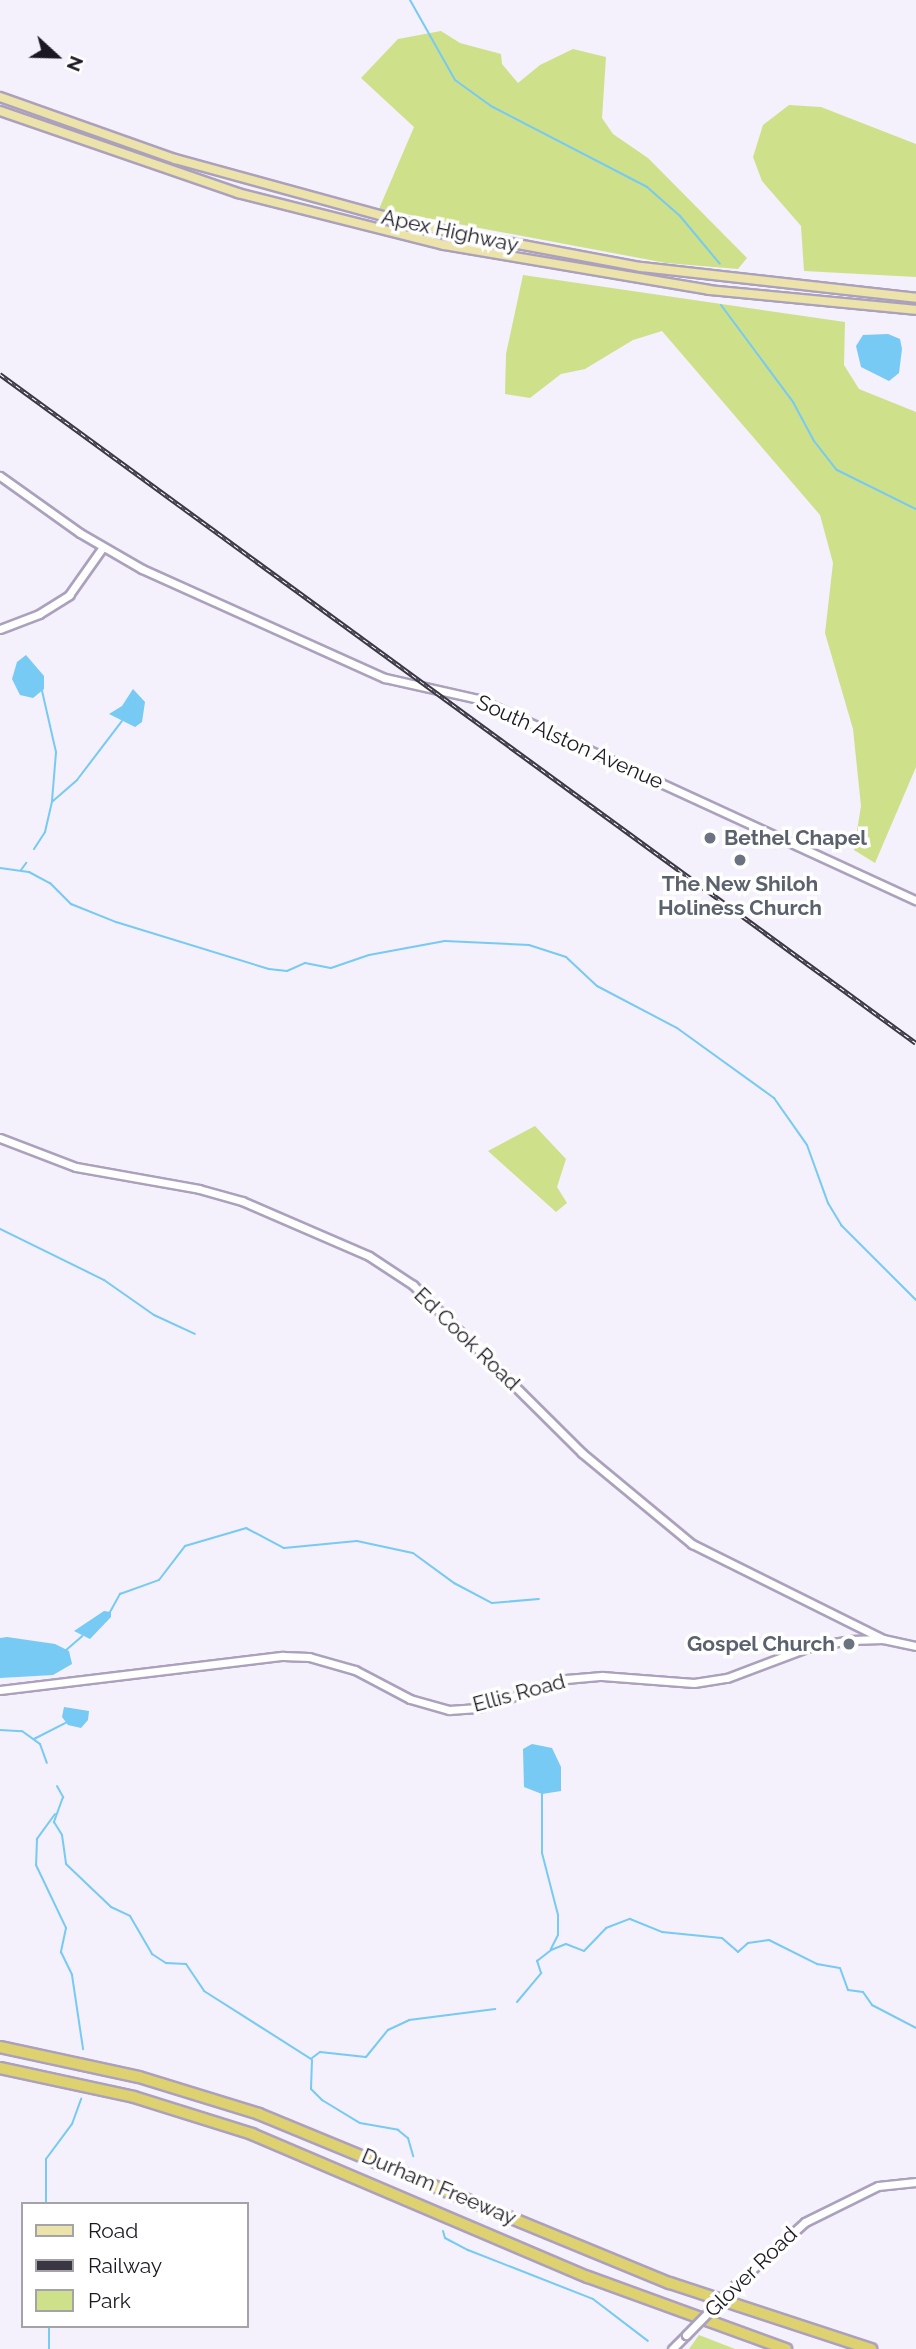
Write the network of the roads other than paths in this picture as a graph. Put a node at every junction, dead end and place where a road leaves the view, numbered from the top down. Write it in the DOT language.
graph roads {
  1 [pos="0,97"];
  2 [pos="0,111"];
  3 [pos="916,298"];
  4 [pos="916,310"];
  5 [pos="0,476"];
  6 [pos="103,547"];
  7 [pos="0,629"];
  8 [pos="916,900"];
  9 [pos="0,1138"];
  10 [pos="883,1639"];
  11 [pos="916,1646"];
  12 [pos="0,1690"];
  13 [pos="0,2047"];
  14 [pos="0,2068"];
  15 [pos="916,2182"];
  16 [pos="672,2349"];
  17 [pos="786,2349"];
  18 [pos="871,2349"];
  1 -- 3 [label="main road, Apex Highway"];
  2 -- 4 [label="main road, Apex Highway"];
  5 -- 6 [label="street, South Alston Avenue"];
  6 -- 7 [label="street"];
  6 -- 8 [label="street, South Alston Avenue"];
  9 -- 10 [label="street, Ed Cook Road"];
  10 -- 11 [label="street, Ellis Road"];
  10 -- 12 [label="street, Ellis Road"];
  13 -- 18 [label="highway, Durham Freeway"];
  14 -- 17 [label="highway, Durham Freeway"];
  15 -- 16 [label="street, Glover Road, bridge"];
}
